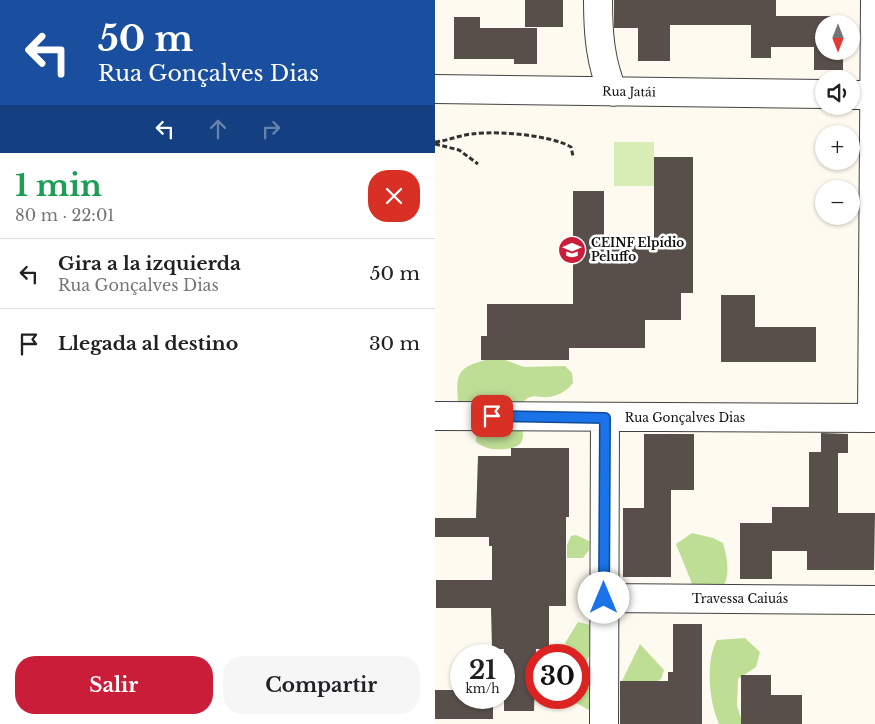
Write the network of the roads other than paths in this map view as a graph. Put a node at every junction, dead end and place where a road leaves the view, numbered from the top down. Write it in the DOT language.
graph roads {
  1 [pos="598,0"];
  2 [pos="875,0"];
  3 [pos="435,89"];
  4 [pos="613,92"];
  5 [pos="815,94"];
  6 [pos="860,95"];
  7 [pos="875,95"];
  8 [pos="435,416"];
  9 [pos="605,418"];
  10 [pos="874,418"];
  11 [pos="604,598"];
  12 [pos="875,600"];
  13 [pos="604,724"];
  1 -- 4 [label="street"];
  2 -- 7 [label="street"];
  3 -- 4 [label="street, Rua Jatái"];
  4 -- 5 [label="street, Rua Jatái"];
  6 -- 7 [label="street"];
  7 -- 10 [label="street"];
  8 -- 9 [label="street, Rua Gonçalves Dias"];
  9 -- 10 [label="street, Rua Gonçalves Dias"];
  9 -- 11 [label="street"];
  11 -- 12 [label="street, Travessa Caiuás"];
  11 -- 13 [label="street"];
}
